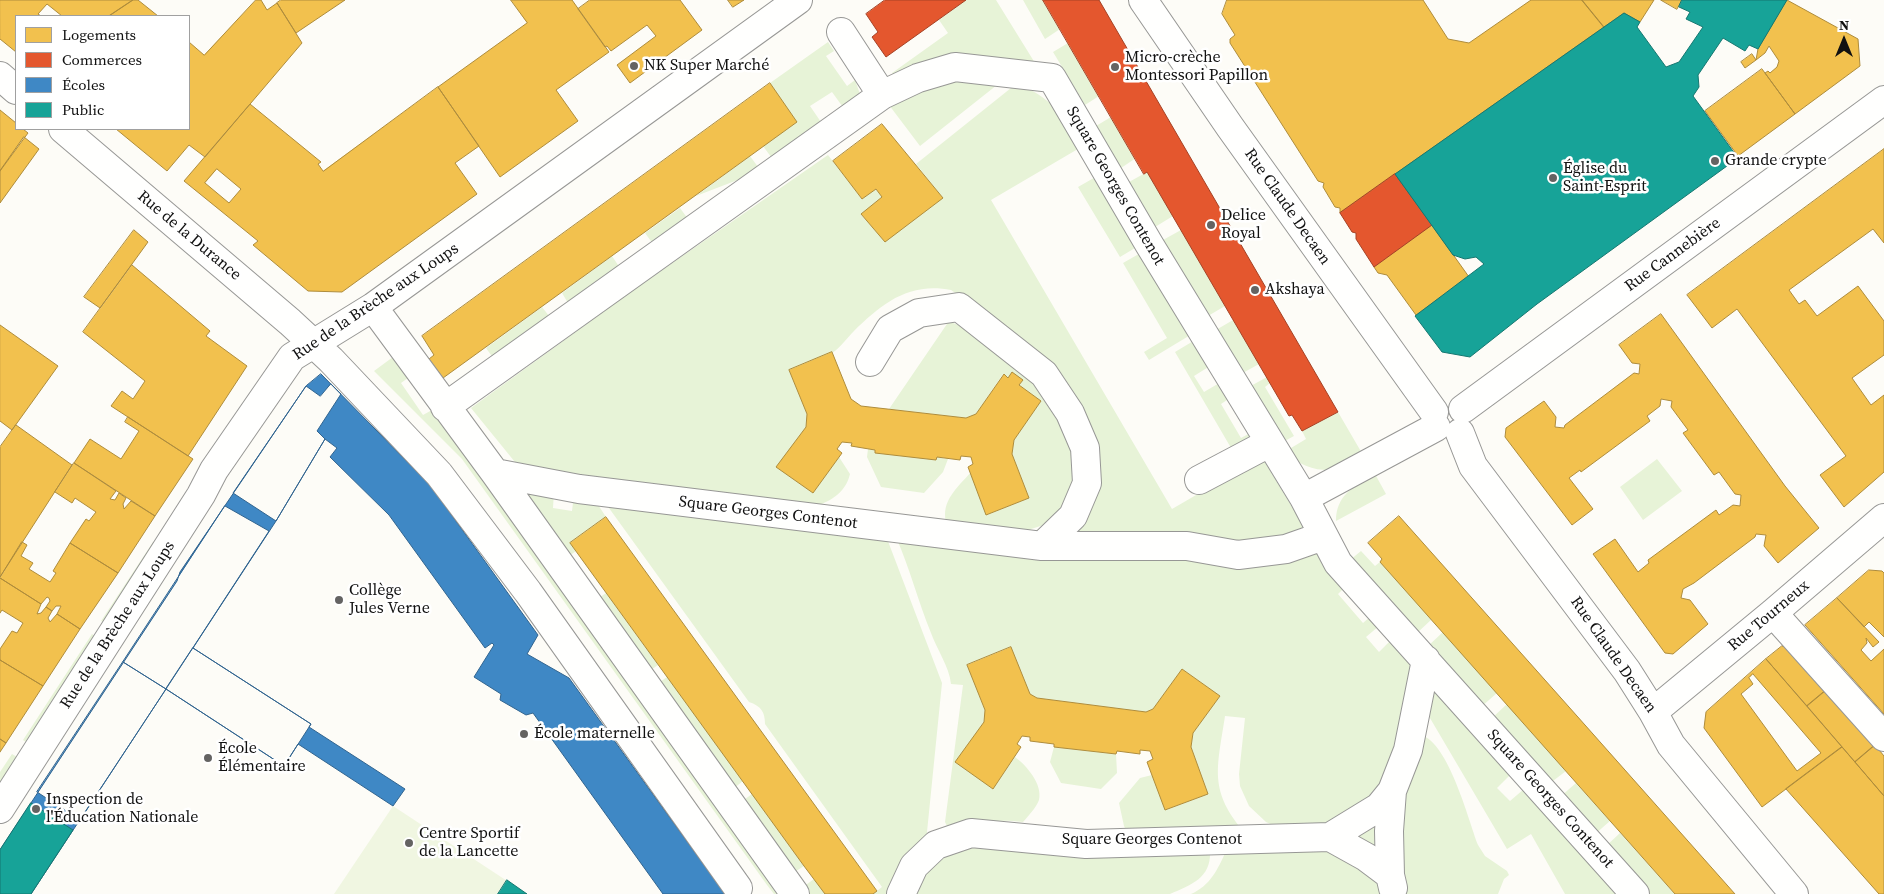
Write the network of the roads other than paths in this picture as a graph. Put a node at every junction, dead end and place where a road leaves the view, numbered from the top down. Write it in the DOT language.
graph roads {
  1 [pos="798,0"];
  2 [pos="1143,0"];
  3 [pos="841,32"];
  4 [pos="0,76"];
  5 [pos="15,89"];
  6 [pos="882,95"];
  7 [pos="1884,100"];
  8 [pos="63,130"];
  9 [pos="373,307"];
  10 [pos="314,344"];
  11 [pos="870,362"];
  12 [pos="445,407"];
  13 [pos="1448,420"];
  14 [pos="1269,444"];
  15 [pos="495,473"];
  16 [pos="1199,480"];
  17 [pos="1304,498"];
  18 [pos="1884,518"];
  19 [pos="1322,536"];
  20 [pos="1042,546"];
  21 [pos="1773,613"];
  22 [pos="1426,660"];
  23 [pos="1654,712"];
  24 [pos="1884,737"];
  25 [pos="1392,791"];
  26 [pos="0,809"];
  27 [pos="1330,837"];
  28 [pos="1393,885"];
  29 [pos="738,888"];
  30 [pos="795,894"];
  31 [pos="901,894"];
  32 [pos="1635,894"];
  33 [pos="1794,894"];
  1 -- 9 [label="street, Rue de la Brèche aux Loups"];
  2 -- 13 [label="street, Rue Claude Decaen"];
  3 -- 6 [label="street"];
  4 -- 5 [label="street"];
  6 -- 12 [label="street, Square Georges Contenot"];
  6 -- 14 [label="street, Square Georges Contenot"];
  7 -- 13 [label="street, Rue Cannebière"];
  8 -- 10 [label="street, Rue de la Durance"];
  9 -- 10 [label="street, Rue de la Brèche aux Loups"];
  9 -- 12 [label="street"];
  10 -- 26 [label="street, Rue de la Brèche aux Loups"];
  10 -- 29 [label="street, Rue de la Durance"];
  11 -- 20 [label="street"];
  12 -- 15 [label="street"];
  13 -- 17 [label="street, Rue Cannebière"];
  13 -- 23 [label="street, Rue Claude Decaen"];
  14 -- 16 [label="street"];
  14 -- 17 [label="street, Square Georges Contenot"];
  15 -- 20 [label="street, Square Georges Contenot"];
  15 -- 30 [label="street"];
  17 -- 19 [label="street, Square Georges Contenot"];
  18 -- 21 [label="street, Rue Tourneux"];
  19 -- 20 [label="street, Square Georges Contenot"];
  19 -- 22 [label="street, Square Georges Contenot"];
  21 -- 23 [label="street, Rue Tourneux"];
  21 -- 24 [label="street"];
  22 -- 25 [label="street"];
  22 -- 32 [label="street, Square Georges Contenot"];
  23 -- 33 [label="street, Rue Claude Decaen"];
  25 -- 27 [label="street"];
  25 -- 28 [label="street"];
  27 -- 28 [label="street"];
  27 -- 31 [label="street, Square Georges Contenot"];
}
